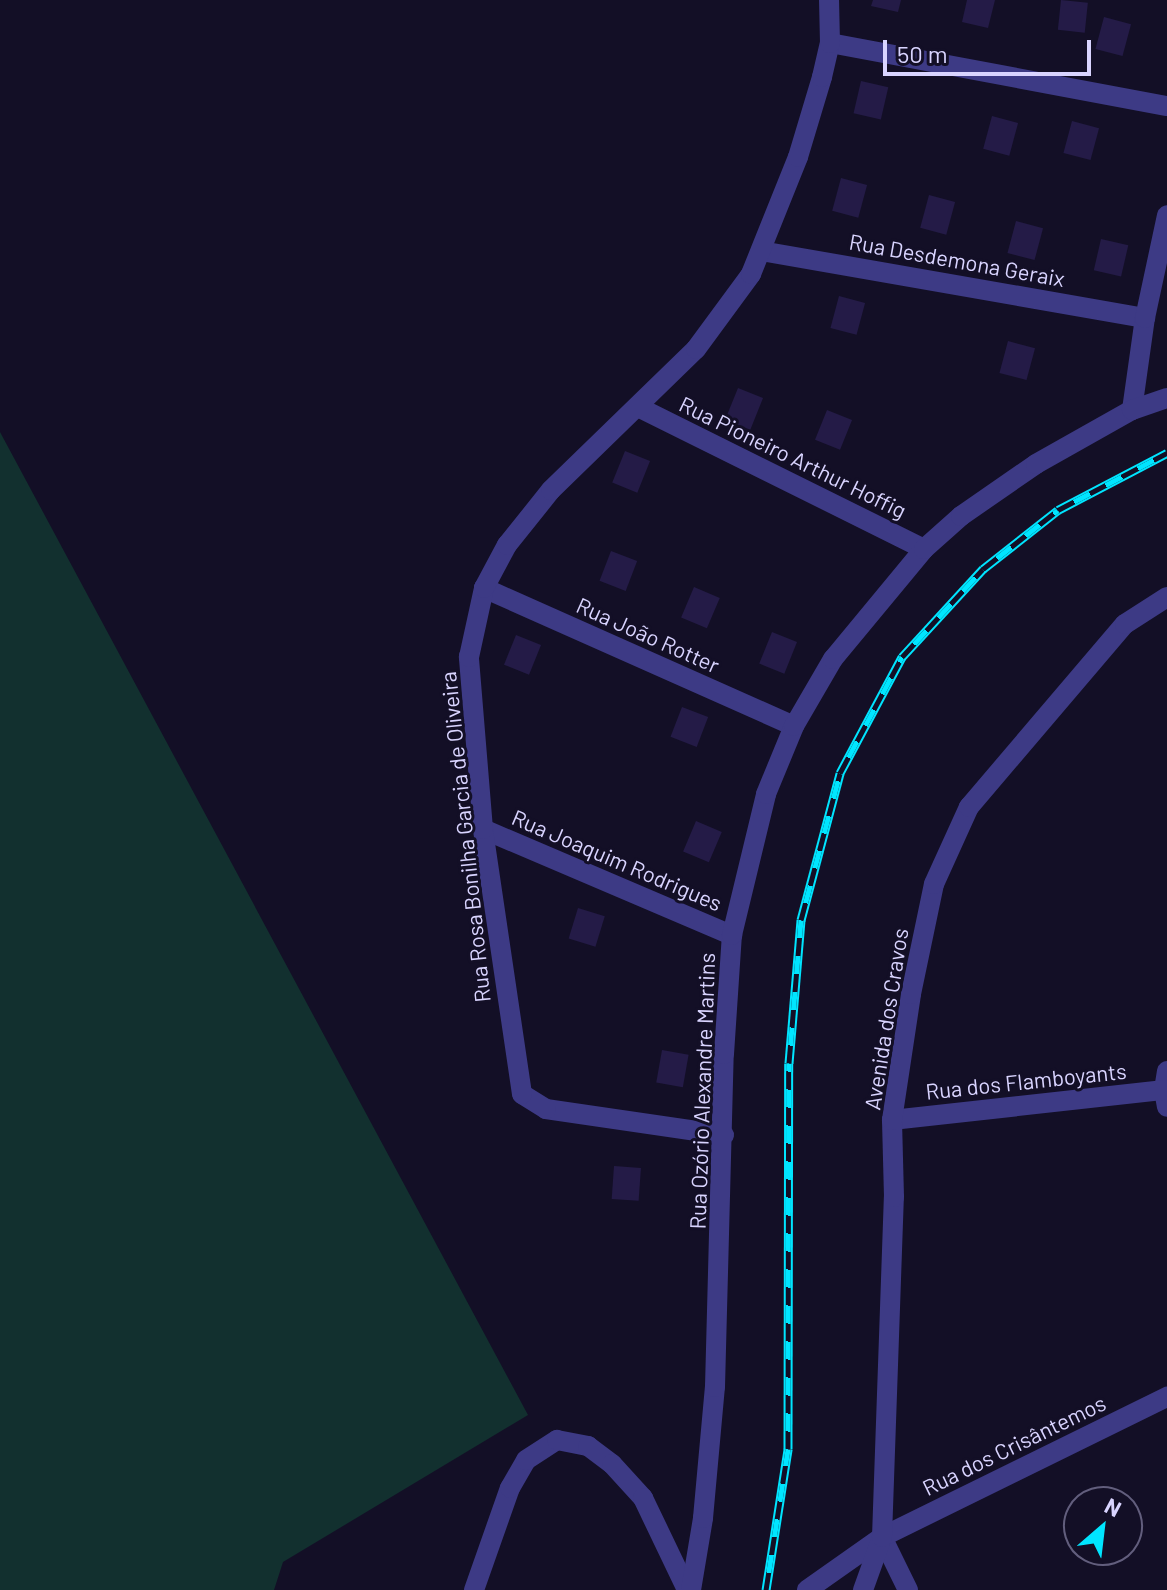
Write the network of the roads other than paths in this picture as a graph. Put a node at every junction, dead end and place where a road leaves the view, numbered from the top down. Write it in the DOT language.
graph roads {
  1 [pos="829,0"];
  2 [pos="830,43"];
  3 [pos="1167,106"];
  4 [pos="1167,215"];
  5 [pos="761,251"];
  6 [pos="1145,318"];
  7 [pos="1167,398"];
  8 [pos="640,408"];
  9 [pos="1132,410"];
  10 [pos="924,549"];
  11 [pos="484,588"];
  12 [pos="1167,597"];
  13 [pos="794,726"];
  14 [pos="483,829"];
  15 [pos="732,935"];
  16 [pos="1166,1089"];
  17 [pos="892,1120"];
  18 [pos="724,1135"];
  19 [pos="1167,1397"];
  20 [pos="882,1537"];
  21 [pos="474,1590"];
  22 [pos="689,1590"];
  23 [pos="807,1590"];
  24 [pos="863,1590"];
  25 [pos="908,1590"];
  1 -- 2 [label="street, Rua Rosa Bonilha Garcia de Oliveira"];
  2 -- 3 [label="street"];
  2 -- 5 [label="street, Rua Rosa Bonilha Garcia de Oliveira"];
  4 -- 6 [label="street"];
  5 -- 6 [label="street, Rua Desdemona Geraix"];
  5 -- 8 [label="street, Rua Rosa Bonilha Garcia de Oliveira"];
  6 -- 9 [label="street"];
  7 -- 9 [label="street, Rua Ozório Alexandre Martins"];
  8 -- 10 [label="street, Rua Pioneiro Arthur Hoffig"];
  8 -- 11 [label="street, Rua Rosa Bonilha Garcia de Oliveira"];
  9 -- 10 [label="street, Rua Ozório Alexandre Martins"];
  10 -- 13 [label="street, Rua Ozório Alexandre Martins"];
  11 -- 13 [label="street, Rua João Rotter"];
  11 -- 14 [label="street, Rua Rosa Bonilha Garcia de Oliveira"];
  12 -- 17 [label="street, Avenida dos Cravos"];
  13 -- 15 [label="street, Rua Ozório Alexandre Martins"];
  14 -- 15 [label="street, Rua Joaquim Rodrigues"];
  14 -- 18 [label="street, Rua Rosa Bonilha Garcia de Oliveira"];
  15 -- 18 [label="street, Rua Ozório Alexandre Martins"];
  16 -- 17 [label="street, Rua dos Flamboyants"];
  17 -- 20 [label="street, Avenida dos Cravos"];
  18 -- 22 [label="street, Rua Ozório Alexandre Martins"];
  19 -- 20 [label="street, Rua dos Crisântemos"];
  20 -- 23 [label="street, Rua dos Crisântemos"];
  20 -- 24 [label="street"];
  20 -- 25 [label="street"];
  21 -- 22 [label="street"];
}
